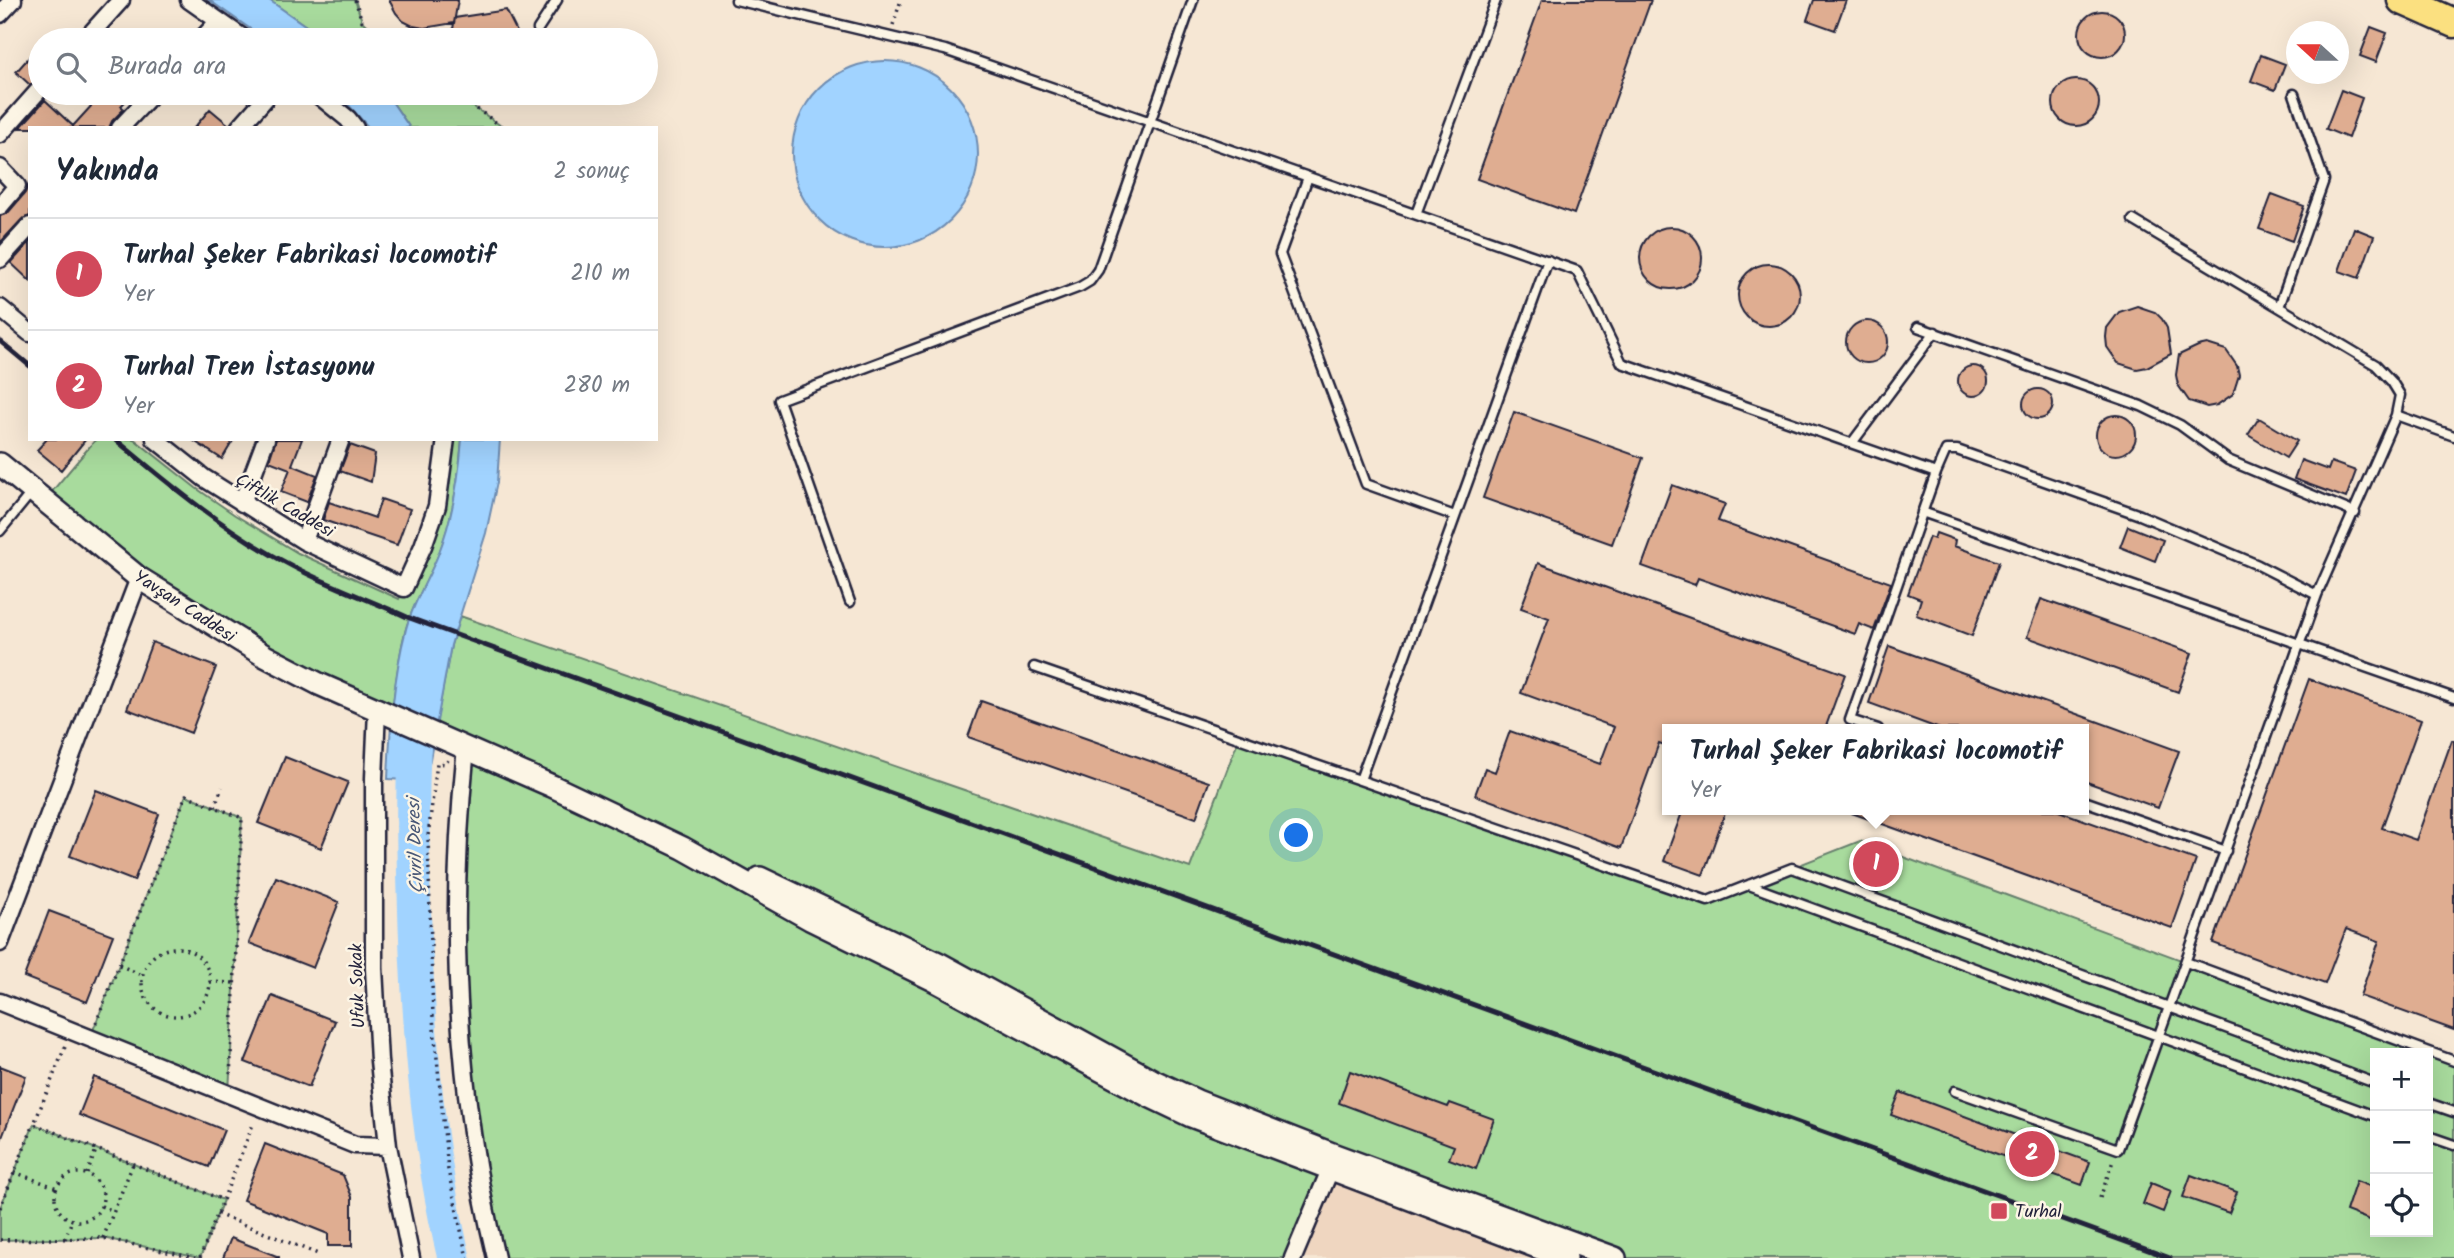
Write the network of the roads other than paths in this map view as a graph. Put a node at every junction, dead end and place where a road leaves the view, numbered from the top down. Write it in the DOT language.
graph roads {
  1 [pos="13,0"];
  2 [pos="121,0"];
  3 [pos="189,0"];
  4 [pos="557,0"];
  5 [pos="736,0"];
  6 [pos="1193,0"];
  7 [pos="1496,0"];
  8 [pos="2424,2"];
  9 [pos="2454,4"];
  10 [pos="0,14"];
  11 [pos="219,21"];
  12 [pos="2454,23"];
  13 [pos="96,28"];
  14 [pos="212,28"];
  15 [pos="229,28"];
  16 [pos="538,28"];
  17 [pos="2294,94"];
  18 [pos="28,102"];
  19 [pos="142,105"];
  20 [pos="259,105"];
  21 [pos="328,105"];
  22 [pos="1150,122"];
  23 [pos="348,125"];
  24 [pos="122,126"];
  25 [pos="241,126"];
  26 [pos="0,134"];
  27 [pos="0,168"];
  28 [pos="1308,177"];
  29 [pos="0,206"];
  30 [pos="1416,214"];
  31 [pos="2133,220"];
  32 [pos="28,228"];
  33 [pos="0,259"];
  34 [pos="1548,260"];
  35 [pos="2279,307"];
  36 [pos="0,308"];
  37 [pos="1918,327"];
  38 [pos="28,331"];
  39 [pos="1935,332"];
  40 [pos="2396,415"];
  41 [pos="2454,436"];
  42 [pos="158,441"];
  43 [pos="265,441"];
  44 [pos="340,441"];
  45 [pos="446,441"];
  46 [pos="1852,443"];
  47 [pos="0,464"];
  48 [pos="1936,473"];
  49 [pos="33,492"];
  50 [pos="242,503"];
  51 [pos="1923,512"];
  52 [pos="2355,513"];
  53 [pos="1455,516"];
  54 [pos="0,531"];
  55 [pos="304,541"];
  56 [pos="139,578"];
  57 [pos="2318,595"];
  58 [pos="850,602"];
  59 [pos="2300,644"];
  60 [pos="1034,667"];
  61 [pos="2454,698"];
  62 [pos="384,713"];
  63 [pos="1864,724"];
  64 [pos="456,743"];
  65 [pos="1360,780"];
  66 [pos="2089,803"];
  67 [pos="683,848"];
  68 [pos="2226,851"];
  69 [pos="1749,884"];
  70 [pos="0,943"];
  71 [pos="2186,962"];
  72 [pos="0,1002"];
  73 [pos="2169,1007"];
  74 [pos="2159,1036"];
  75 [pos="2454,1060"];
  76 [pos="2370,1081"];
  77 [pos="1955,1091"];
  78 [pos="2433,1105"];
  79 [pos="2454,1112"];
  80 [pos="2370,1114"];
  81 [pos="2433,1138"];
  82 [pos="388,1146"];
  83 [pos="2454,1146"];
  84 [pos="1330,1170"];
  85 [pos="411,1258"];
  86 [pos="496,1258"];
  87 [pos="1293,1258"];
  88 [pos="1566,1258"];
  89 [pos="1615,1258"];
  1 -- 10 [label="street"];
  2 -- 13 [label="street"];
  3 -- 11 [label="street"];
  4 -- 16 [label="lane"];
  5 -- 22 [label="lane"];
  6 -- 22 [label="lane"];
  7 -- 30 [label="lane"];
  8 -- 9 [label="highway"];
  8 -- 12 [label="highway"];
  11 -- 14 [label="street"];
  11 -- 15 [label="street"];
  17 -- 35 [label="lane"];
  18 -- 26 [label="street"];
  19 -- 24 [label="street"];
  20 -- 25 [label="street"];
  21 -- 23 [label="street"];
  22 -- 28 [label="lane"];
  22 -- 58 [label="lane"];
  27 -- 29 [label="street"];
  28 -- 30 [label="lane"];
  28 -- 53 [label="lane"];
  30 -- 34 [label="lane"];
  31 -- 35 [label="lane"];
  32 -- 33 [label="street"];
  34 -- 46 [label="lane"];
  34 -- 53 [label="lane"];
  35 -- 40 [label="lane"];
  36 -- 38 [label="street"];
  37 -- 39 [label="lane"];
  39 -- 46 [label="lane"];
  39 -- 52 [label="lane"];
  40 -- 41 [label="lane"];
  40 -- 52 [label="lane"];
  42 -- 50 [label="street, Çiftlik Caddesi"];
  43 -- 50 [label="street"];
  44 -- 55 [label="street"];
  45 -- 55 [label="street, Çiftlik Caddesi"];
  46 -- 48 [label="lane"];
  47 -- 49 [label="street, Yavşan Caddesi"];
  48 -- 51 [label="lane"];
  48 -- 57 [label="lane"];
  49 -- 54 [label="lane"];
  49 -- 56 [label="street, Yavşan Caddesi"];
  50 -- 55 [label="street, Çiftlik Caddesi"];
  51 -- 59 [label="lane"];
  51 -- 63 [label="lane"];
  52 -- 57 [label="lane"];
  53 -- 65 [label="lane"];
  56 -- 62 [label="street, Yavşan Caddesi"];
  56 -- 70 [label="street"];
  57 -- 59 [label="lane"];
  59 -- 61 [label="lane"];
  59 -- 68 [label="lane"];
  60 -- 65 [label="lane"];
  62 -- 64 [label="street, Yavşan Caddesi"];
  62 -- 82 [label="street, Ufuk Sokak"];
  64 -- 67 [label="street, Yavşan Caddesi"];
  64 -- 86 [label="street"];
  65 -- 69 [label="lane"];
  66 -- 68 [label="lane"];
  67 -- 84 [label="street"];
  67 -- 89 [label="street"];
  68 -- 71 [label="lane"];
  69 -- 73 [label="lane"];
  69 -- 74 [label="lane"];
  71 -- 73 [label="lane"];
  71 -- 75 [label="lane"];
  72 -- 82 [label="street"];
  73 -- 74 [label="lane"];
  73 -- 76 [label="lane"];
  74 -- 77 [label="lane"];
  74 -- 80 [label="lane"];
  78 -- 79 [label="lane"];
  81 -- 83 [label="lane"];
  82 -- 85 [label="street, Ufuk Sokak"];
  84 -- 87 [label="street"];
  84 -- 88 [label="street"];
}
